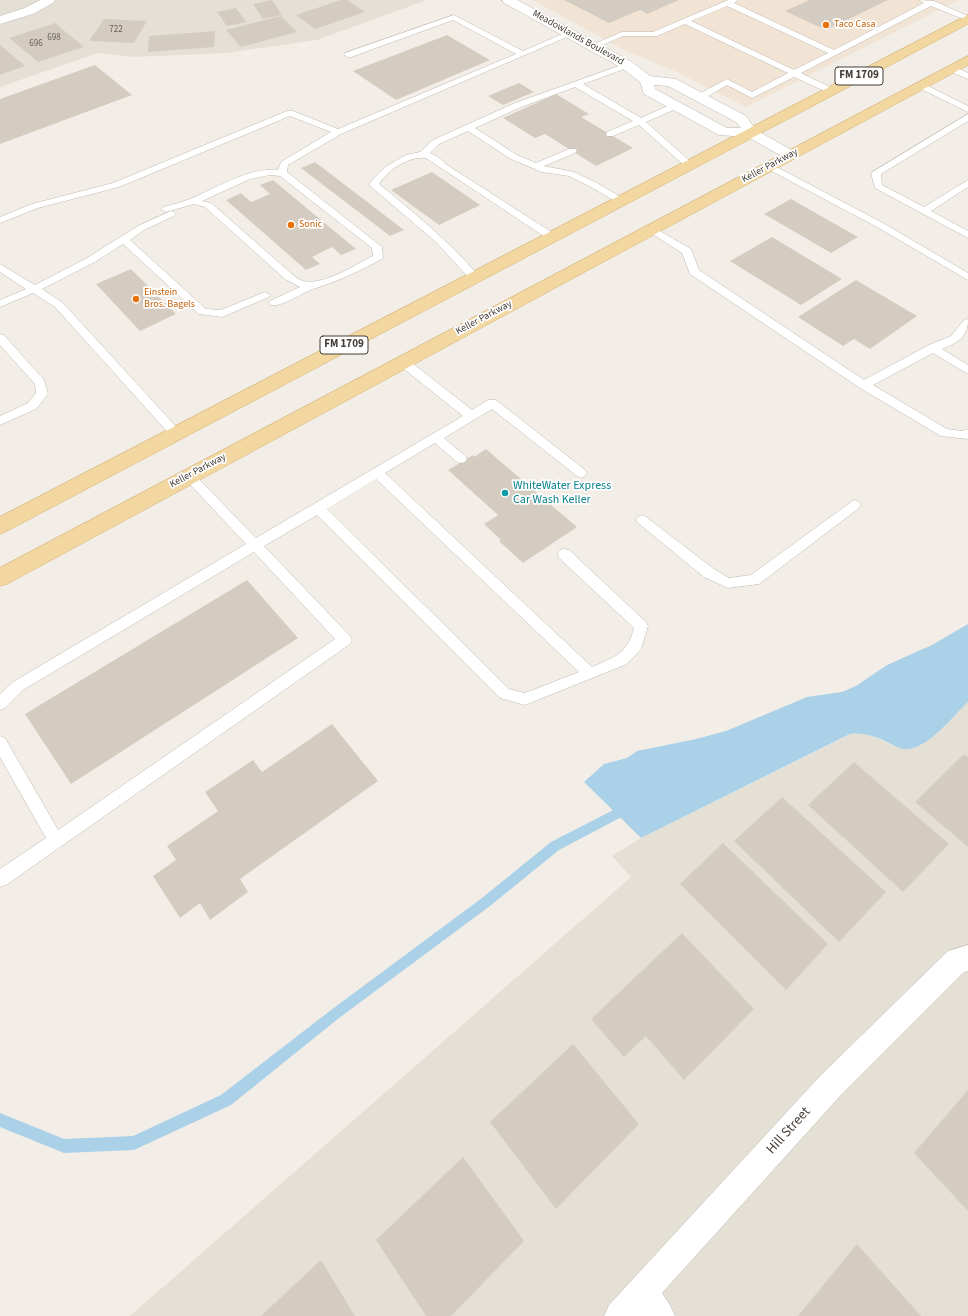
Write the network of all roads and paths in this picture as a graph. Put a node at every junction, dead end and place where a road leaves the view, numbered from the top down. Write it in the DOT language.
graph roads {
  1 [pos="49,0"];
  2 [pos="508,0"];
  3 [pos="923,0"];
  4 [pos="731,1"];
  5 [pos="931,4"];
  6 [pos="968,19"];
  7 [pos="0,20"];
  8 [pos="685,21"];
  9 [pos="570,34"];
  10 [pos="593,46"];
  11 [pos="835,53"];
  12 [pos="523,54"];
  13 [pos="348,55"];
  14 [pos="968,60"];
  15 [pos="627,65"];
  16 [pos="952,69"];
  17 [pos="794,74"];
  18 [pos="968,76"];
  19 [pos="646,80"];
  20 [pos="575,83"];
  21 [pos="920,86"];
  22 [pos="831,91"];
  23 [pos="700,97"];
  24 [pos="675,106"];
  25 [pos="968,108"];
  26 [pos="968,117"];
  27 [pos="640,121"];
  28 [pos="468,126"];
  29 [pos="338,132"];
  30 [pos="751,133"];
  31 [pos="610,134"];
  32 [pos="572,151"];
  33 [pos="423,155"];
  34 [pos="790,155"];
  35 [pos="689,165"];
  36 [pos="536,166"];
  37 [pos="769,166"];
  38 [pos="282,173"];
  39 [pos="968,183"];
  40 [pos="193,201"];
  41 [pos="621,201"];
  42 [pos="924,211"];
  43 [pos="0,220"];
  44 [pos="651,229"];
  45 [pos="968,235"];
  46 [pos="552,237"];
  47 [pos="123,239"];
  48 [pos="0,267"];
  49 [pos="474,277"];
  50 [pos="968,277"];
  51 [pos="315,285"];
  52 [pos="34,289"];
  53 [pos="265,295"];
  54 [pos="274,303"];
  55 [pos="0,304"];
  56 [pos="968,322"];
  57 [pos="0,338"];
  58 [pos="933,348"];
  59 [pos="402,362"];
  60 [pos="968,370"];
  61 [pos="864,385"];
  62 [pos="470,416"];
  63 [pos="0,421"];
  64 [pos="968,433"];
  65 [pos="176,434"];
  66 [pos="436,437"];
  67 [pos="462,459"];
  68 [pos="378,473"];
  69 [pos="581,473"];
  70 [pos="189,476"];
  71 [pos="854,505"];
  72 [pos="318,508"];
  73 [pos="642,520"];
  74 [pos="0,526"];
  75 [pos="254,545"];
  76 [pos="564,554"];
  77 [pos="0,578"];
  78 [pos="590,674"];
  79 [pos="0,704"];
  80 [pos="0,743"];
  81 [pos="56,841"];
  82 [pos="0,880"];
  83 [pos="968,958"];
  84 [pos="650,1304"];
  85 [pos="620,1316"];
  1 -- 7 [label="street"];
  2 -- 9 [label="street, Meadowlands Boulevard"];
  3 -- 5 [label="lane"];
  4 -- 8 [label="lane"];
  4 -- 11 [label="lane"];
  5 -- 6 [label="lane"];
  5 -- 11 [label="lane"];
  6 -- 22 [label="main road, FM 1709"];
  8 -- 10 [label="lane"];
  8 -- 17 [label="lane"];
  9 -- 10 [label="street, Meadowlands Boulevard"];
  9 -- 12 [label="lane"];
  10 -- 15 [label="street, Meadowlands Boulevard"];
  11 -- 17 [label="lane"];
  12 -- 13 [label="lane"];
  12 -- 29 [label="lane"];
  14 -- 16 [label="main road, Keller Parkway / FM 1709"];
  15 -- 19 [label="street, Meadowlands Boulevard"];
  15 -- 20 [label="lane"];
  16 -- 18 [label="lane"];
  16 -- 21 [label="main road, Keller Parkway / FM 1709"];
  17 -- 22 [label="lane"];
  17 -- 23 [label="lane"];
  19 -- 23 [label="street, Meadowlands Boulevard"];
  19 -- 24 [label="street, Meadowlands Boulevard"];
  20 -- 27 [label="lane"];
  20 -- 28 [label="lane"];
  21 -- 25 [label="lane"];
  21 -- 34 [label="main road, Keller Parkway / FM 1709"];
  22 -- 30 [label="main road, FM 1709"];
  23 -- 30 [label="street, Meadowlands Boulevard"];
  24 -- 27 [label="lane"];
  24 -- 30 [label="street, Meadowlands Boulevard"];
  26 -- 42 [label="lane"];
  27 -- 31 [label="lane"];
  27 -- 35 [label="lane"];
  28 -- 33 [label="lane"];
  28 -- 36 [label="lane"];
  29 -- 38 [label="lane"];
  29 -- 43 [label="lane"];
  30 -- 34 [label="street, Meadowlands Boulevard"];
  30 -- 35 [label="main road, FM 1709"];
  32 -- 36 [label="lane"];
  33 -- 46 [label="lane"];
  33 -- 49 [label="lane"];
  34 -- 37 [label="main road, Keller Parkway / FM 1709"];
  35 -- 41 [label="main road, FM 1709"];
  36 -- 41 [label="lane"];
  37 -- 44 [label="main road, Keller Parkway / FM 1709"];
  37 -- 50 [label="lane"];
  38 -- 40 [label="lane"];
  38 -- 51 [label="lane"];
  39 -- 42 [label="lane"];
  40 -- 47 [label="lane"];
  40 -- 51 [label="lane"];
  41 -- 46 [label="main road, FM 1709"];
  42 -- 45 [label="lane"];
  44 -- 59 [label="main road, Keller Parkway / FM 1709"];
  44 -- 61 [label="lane"];
  46 -- 49 [label="main road, FM 1709"];
  47 -- 52 [label="lane"];
  47 -- 53 [label="lane"];
  48 -- 52 [label="lane"];
  49 -- 65 [label="main road, FM 1709"];
  51 -- 54 [label="lane"];
  52 -- 55 [label="lane"];
  52 -- 65 [label="lane"];
  56 -- 58 [label="lane"];
  57 -- 63 [label="lane"];
  58 -- 60 [label="lane"];
  58 -- 61 [label="lane"];
  59 -- 62 [label="lane"];
  59 -- 70 [label="main road, Keller Parkway / FM 1709"];
  61 -- 64 [label="lane"];
  62 -- 66 [label="lane"];
  62 -- 69 [label="lane"];
  65 -- 74 [label="main road, FM 1709"];
  66 -- 67 [label="lane"];
  66 -- 68 [label="lane"];
  68 -- 72 [label="lane"];
  68 -- 78 [label="lane"];
  70 -- 75 [label="lane"];
  70 -- 77 [label="main road, Keller Parkway / FM 1709"];
  71 -- 73 [label="lane"];
  72 -- 75 [label="lane"];
  72 -- 78 [label="lane"];
  75 -- 79 [label="lane"];
  75 -- 81 [label="lane"];
  76 -- 78 [label="lane"];
  80 -- 81 [label="lane"];
  81 -- 82 [label="lane"];
  83 -- 84 [label="street, Hill Street"];
  84 -- 85 [label="street, Hill Street"];
}
